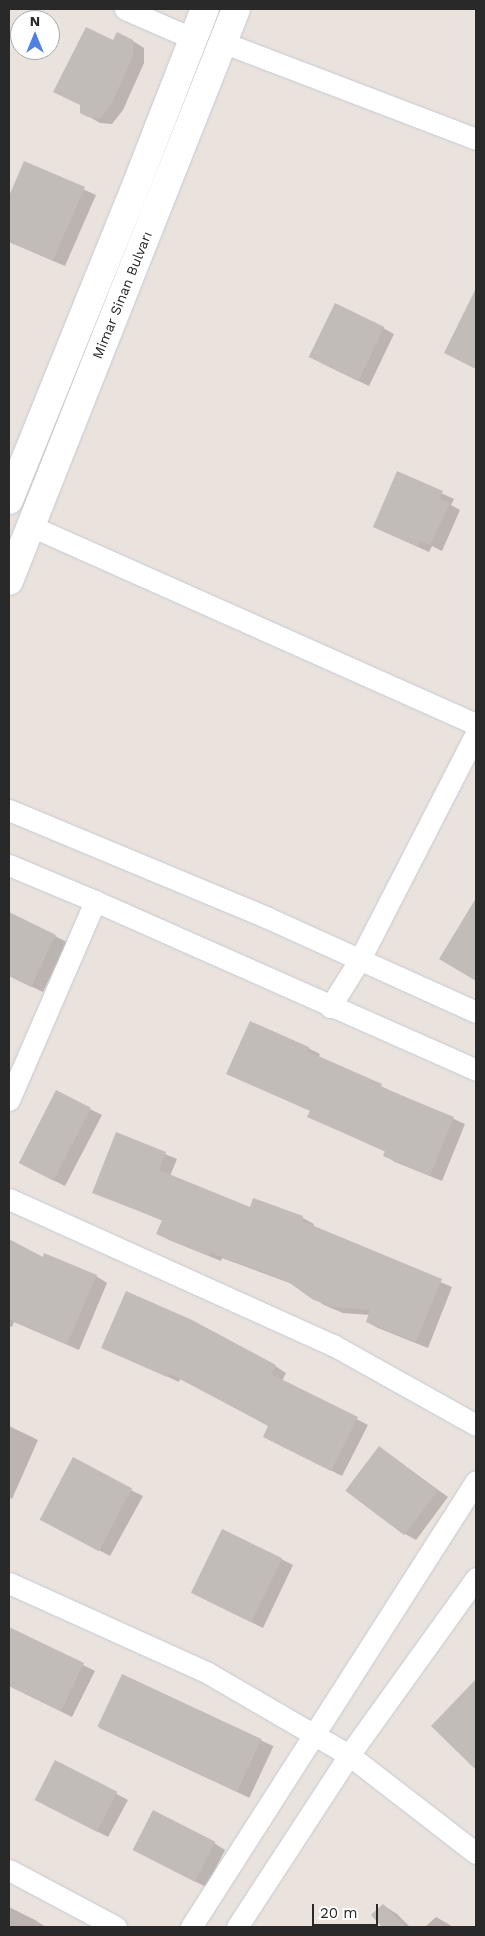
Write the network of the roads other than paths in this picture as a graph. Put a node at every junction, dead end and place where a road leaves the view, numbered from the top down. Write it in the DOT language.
graph roads {
  1 [pos="125,9"];
  2 [pos="205,9"];
  3 [pos="236,9"];
  4 [pos="194,39"];
  5 [pos="222,42"];
  6 [pos="476,139"];
  7 [pos="9,500"];
  8 [pos="31,526"];
  9 [pos="9,581"];
  10 [pos="476,724"];
  11 [pos="476,734"];
  12 [pos="9,810"];
  13 [pos="9,865"];
  14 [pos="95,901"];
  15 [pos="360,959"];
  16 [pos="330,1006"];
  17 [pos="476,1012"];
  18 [pos="476,1070"];
  19 [pos="9,1100"];
  20 [pos="9,1199"];
  21 [pos="476,1425"];
  22 [pos="476,1480"];
  23 [pos="476,1578"];
  24 [pos="9,1583"];
  25 [pos="314,1734"];
  26 [pos="349,1755"];
  27 [pos="476,1853"];
  28 [pos="9,1870"];
  29 [pos="116,1927"];
  30 [pos="191,1927"];
  31 [pos="237,1927"];
  1 -- 4 [label="street"];
  2 -- 4 [label="main road, Mimar Sinan Bulvarı"];
  3 -- 5 [label="main road, Mimar Sinan Bulvarı"];
  4 -- 7 [label="main road, Mimar Sinan Bulvarı"];
  5 -- 6 [label="street"];
  5 -- 8 [label="main road, Mimar Sinan Bulvarı"];
  8 -- 9 [label="main road, Mimar Sinan Bulvarı"];
  8 -- 10 [label="street"];
  11 -- 15 [label="street"];
  12 -- 15 [label="street"];
  13 -- 14 [label="street"];
  14 -- 16 [label="street"];
  14 -- 19 [label="street"];
  15 -- 16 [label="street"];
  15 -- 17 [label="street"];
  16 -- 18 [label="street"];
  20 -- 21 [label="street"];
  22 -- 25 [label="street"];
  23 -- 26 [label="street"];
  24 -- 25 [label="street"];
  25 -- 26 [label="street"];
  25 -- 30 [label="street"];
  26 -- 27 [label="street"];
  26 -- 31 [label="street"];
  28 -- 29 [label="street"];
}
